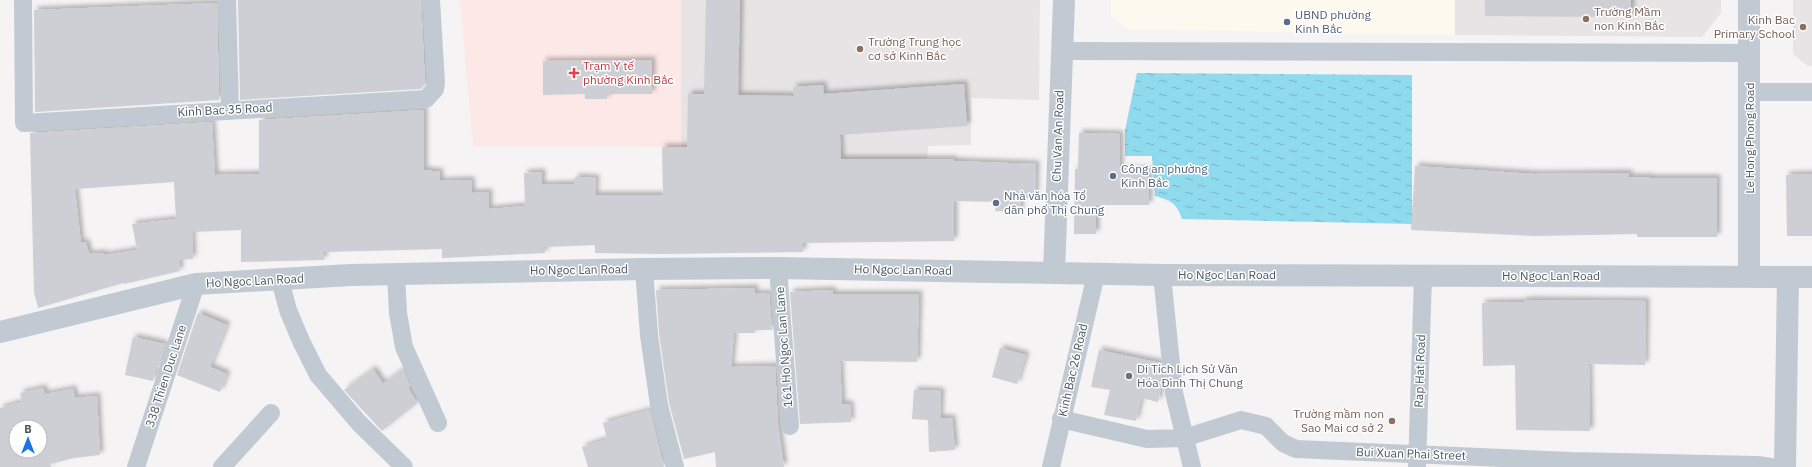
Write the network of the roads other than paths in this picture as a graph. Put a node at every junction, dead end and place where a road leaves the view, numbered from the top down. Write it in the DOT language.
graph roads {
  1 [pos="23,0"];
  2 [pos="227,0"];
  3 [pos="431,0"];
  4 [pos="1064,0"];
  5 [pos="1749,0"];
  6 [pos="1061,51"];
  7 [pos="1750,53"];
  8 [pos="1750,92"];
  9 [pos="1812,92"];
  10 [pos="230,110"];
  11 [pos="778,268"];
  12 [pos="644,269"];
  13 [pos="1054,273"];
  14 [pos="396,274"];
  15 [pos="1096,274"];
  16 [pos="1162,275"];
  17 [pos="1423,276"];
  18 [pos="1749,276"];
  19 [pos="1788,277"];
  20 [pos="1812,277"];
  21 [pos="280,280"];
  22 [pos="196,284"];
  23 [pos="0,332"];
  24 [pos="270,413"];
  25 [pos="1061,419"];
  26 [pos="438,423"];
  27 [pos="790,426"];
  28 [pos="1184,438"];
  29 [pos="1418,460"];
  30 [pos="1570,464"];
  31 [pos="136,467"];
  32 [pos="222,467"];
  33 [pos="404,467"];
  34 [pos="675,467"];
  35 [pos="1051,467"];
  36 [pos="1192,467"];
  37 [pos="1771,467"];
  38 [pos="1785,467"];
  1 -- 10 [label="street, Kinh Bac 35 Road"];
  2 -- 10 [label="street"];
  3 -- 10 [label="street, Kinh Bac 35 Road"];
  4 -- 6 [label="street, Chu Van An Road"];
  5 -- 7 [label="street, Le Hong Phong Road"];
  6 -- 7 [label="street"];
  6 -- 13 [label="street, Chu Van An Road"];
  7 -- 8 [label="street, Le Hong Phong Road"];
  8 -- 9 [label="street"];
  8 -- 18 [label="street, Le Hong Phong Road"];
  11 -- 12 [label="street, Ho Ngoc Lan Road"];
  11 -- 13 [label="street, Ho Ngoc Lan Road"];
  11 -- 27 [label="street, 161 Ho Ngoc Lan Lane"];
  12 -- 14 [label="street, Ho Ngoc Lan Road"];
  12 -- 34 [label="street"];
  13 -- 15 [label="street, Ho Ngoc Lan Road"];
  14 -- 21 [label="street, Ho Ngoc Lan Road"];
  14 -- 26 [label="street"];
  15 -- 16 [label="street, Ho Ngoc Lan Road"];
  15 -- 25 [label="street, Kinh Bac 26 Road"];
  16 -- 17 [label="street, Ho Ngoc Lan Road"];
  16 -- 28 [label="street"];
  17 -- 18 [label="street, Ho Ngoc Lan Road"];
  17 -- 29 [label="street, Rap Hat Road"];
  18 -- 19 [label="street, Ho Ngoc Lan Road"];
  19 -- 20 [label="street, Ho Ngoc Lan Road"];
  19 -- 38 [label="street"];
  21 -- 22 [label="street, Ho Ngoc Lan Road"];
  21 -- 33 [label="street"];
  22 -- 23 [label="street, Ho Ngoc Lan Road"];
  22 -- 31 [label="street, 338 Thien Duc Lane"];
  24 -- 32 [label="street"];
  25 -- 28 [label="street, Bui Xuan Phai Street"];
  25 -- 35 [label="street, Kinh Bac 26 Road"];
  28 -- 29 [label="street, Bui Xuan Phai Street"];
  28 -- 36 [label="street"];
  29 -- 30 [label="street, Bui Xuan Phai Street"];
  30 -- 37 [label="street, Bui Xuan Phai Street"];
}
